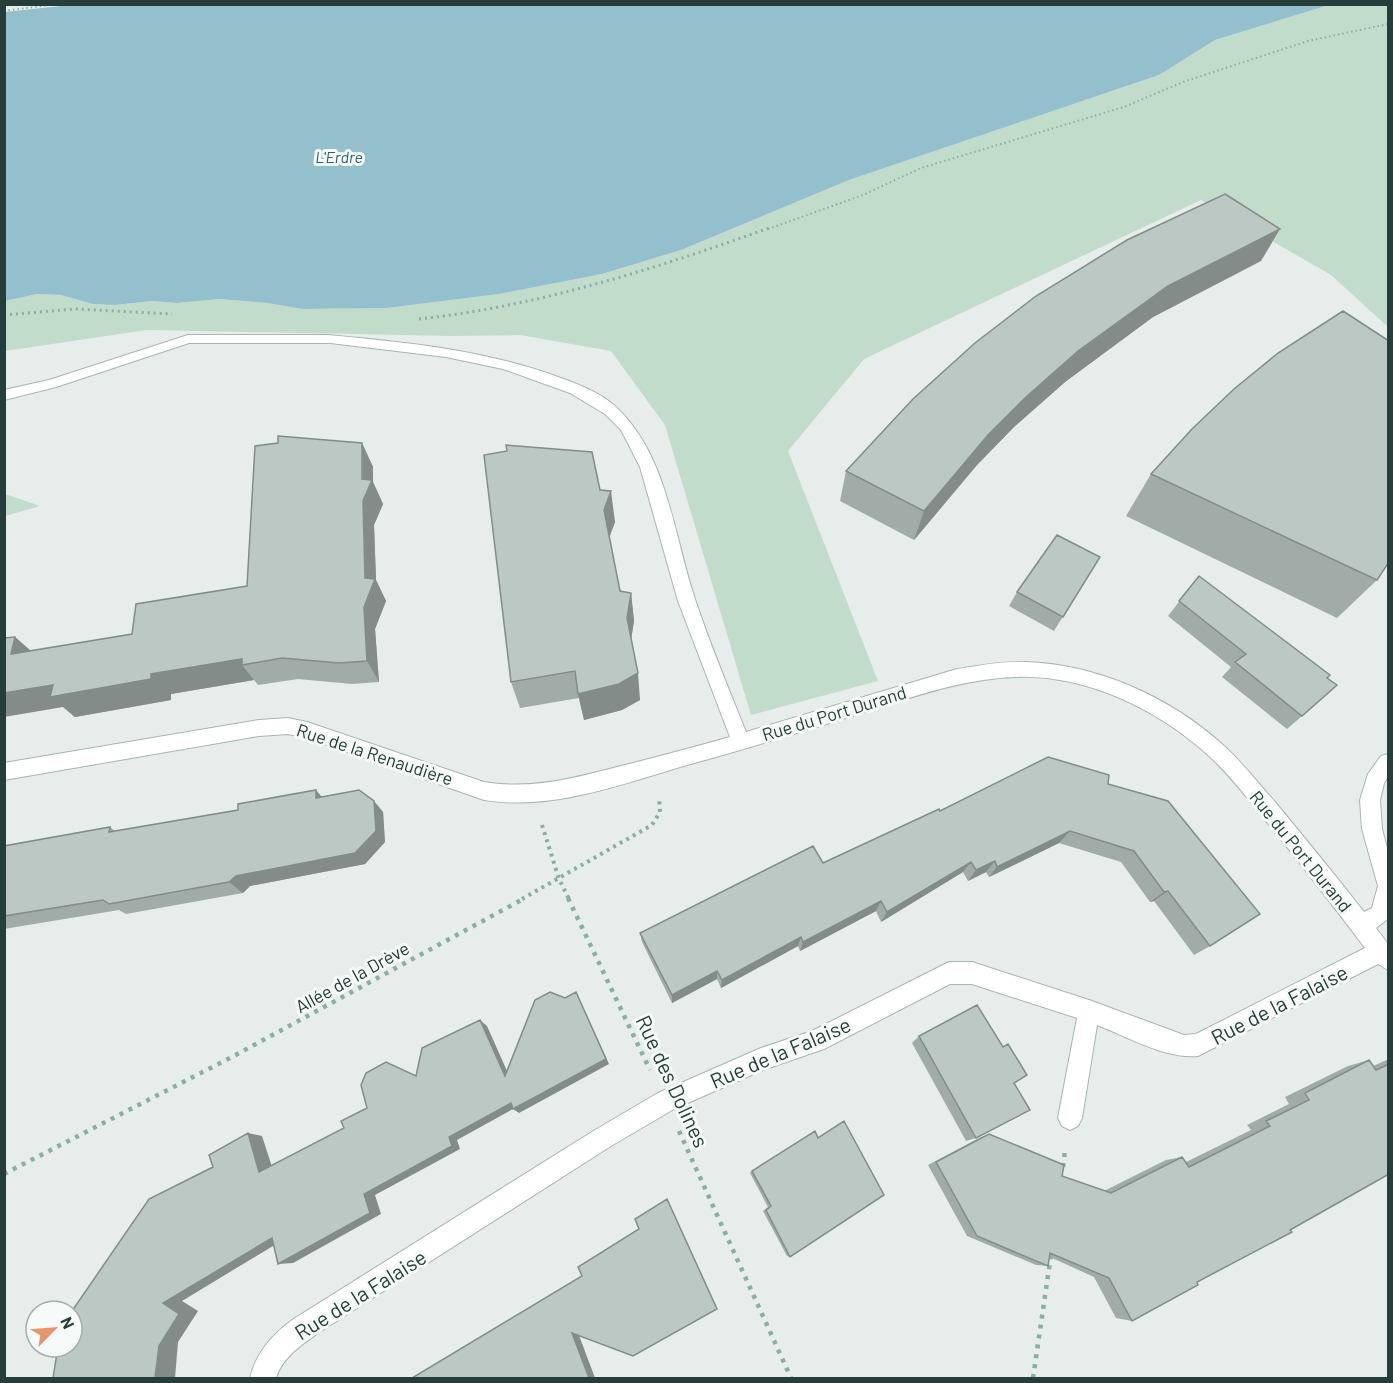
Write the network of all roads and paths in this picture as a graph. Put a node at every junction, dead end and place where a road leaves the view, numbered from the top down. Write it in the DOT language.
graph roads {
  1 [pos="57,4"];
  2 [pos="4,10"];
  3 [pos="1389,24"];
  4 [pos="173,314"];
  5 [pos="4,315"];
  6 [pos="411,320"];
  7 [pos="4,395"];
  8 [pos="741,742"];
  9 [pos="1389,762"];
  10 [pos="651,767"];
  11 [pos="4,772"];
  12 [pos="532,796"];
  13 [pos="559,879"];
  14 [pos="1361,926"];
  15 [pos="1385,956"];
  16 [pos="1089,1011"];
  17 [pos="666,1101"];
  18 [pos="1070,1118"];
  19 [pos="4,1174"];
  20 [pos="1062,1178"];
  21 [pos="1052,1249"];
  22 [pos="263,1378"];
  23 [pos="791,1378"];
  24 [pos="1033,1378"];
  1 -- 2 [label="path"];
  3 -- 6 [label="path"];
  4 -- 5 [label="path"];
  7 -- 8 [label="street, Rue du Port Durand"];
  8 -- 10 [label="street, Rue de la Renaudière"];
  8 -- 14 [label="street, Rue du Port Durand"];
  9 -- 14 [label="street"];
  10 -- 12 [label="street, Rue de la Renaudière"];
  10 -- 13 [label="path, Allée de la Drève"];
  11 -- 12 [label="street, Rue de la Renaudière"];
  12 -- 13 [label="path, Rue des Dolines"];
  13 -- 17 [label="path, Rue des Dolines"];
  13 -- 19 [label="path, Allée de la Drève"];
  14 -- 15 [label="street, Rue du Port Durand"];
  15 -- 16 [label="street, Rue de la Falaise"];
  16 -- 17 [label="street, Rue de la Falaise"];
  16 -- 18 [label="street"];
  17 -- 22 [label="street, Rue de la Falaise"];
  17 -- 23 [label="path, Rue des Dolines"];
  18 -- 20 [label="path"];
  21 -- 24 [label="path"];
}
